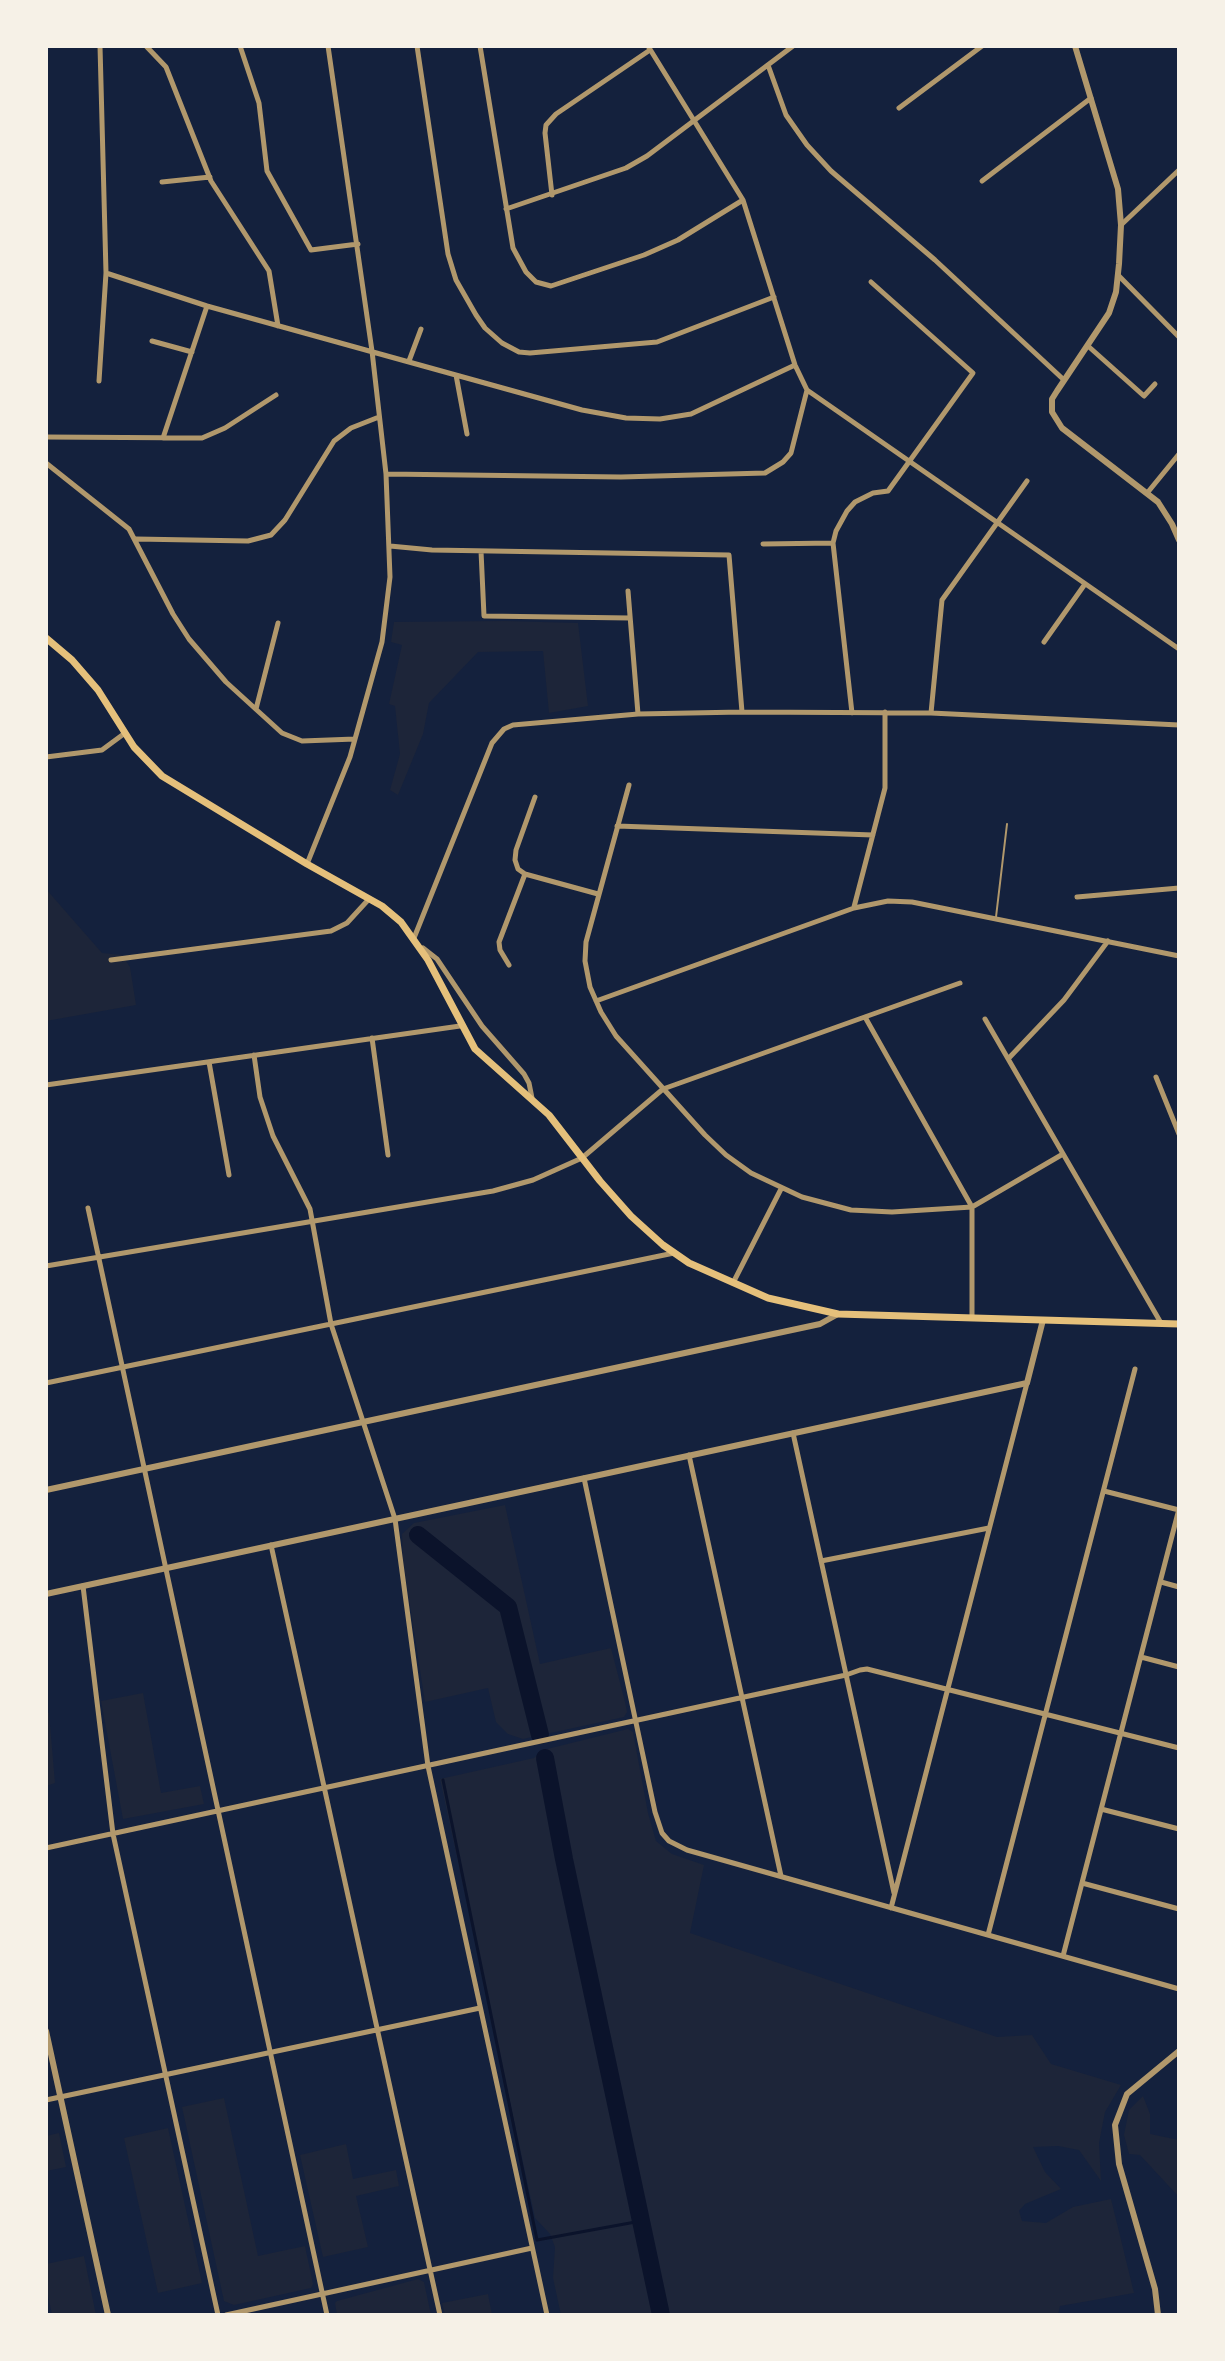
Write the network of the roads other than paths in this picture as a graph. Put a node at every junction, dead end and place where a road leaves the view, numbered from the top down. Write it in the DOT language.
graph roads {
  1 [pos="100,46"];
  2 [pos="146,46"];
  3 [pos="240,46"];
  4 [pos="328,46"];
  5 [pos="417,46"];
  6 [pos="480,46"];
  7 [pos="793,46"];
  8 [pos="982,46"];
  9 [pos="1075,46"];
  10 [pos="649,48"];
  11 [pos="768,65"];
  12 [pos="1092,97"];
  13 [pos="899,108"];
  14 [pos="695,119"];
  15 [pos="1179,170"];
  16 [pos="210,177"];
  17 [pos="982,181"];
  18 [pos="162,182"];
  19 [pos="552,195"];
  20 [pos="743,200"];
  21 [pos="506,209"];
  22 [pos="1121,225"];
  23 [pos="358,244"];
  24 [pos="106,273"];
  25 [pos="1118,275"];
  26 [pos="871,282"];
  27 [pos="774,297"];
  28 [pos="207,306"];
  29 [pos="278,326"];
  30 [pos="421,329"];
  31 [pos="1179,337"];
  32 [pos="152,341"];
  33 [pos="1088,346"];
  34 [pos="372,351"];
  35 [pos="192,352"];
  36 [pos="409,361"];
  37 [pos="795,365"];
  38 [pos="456,375"];
  39 [pos="1064,380"];
  40 [pos="99,381"];
  41 [pos="1155,384"];
  42 [pos="807,390"];
  43 [pos="276,395"];
  44 [pos="379,417"];
  45 [pos="467,434"];
  46 [pos="46,437"];
  47 [pos="163,438"];
  48 [pos="1179,454"];
  49 [pos="910,461"];
  50 [pos="46,463"];
  51 [pos="386,474"];
  52 [pos="1027,481"];
  53 [pos="1148,492"];
  54 [pos="997,522"];
  55 [pos="136,539"];
  56 [pos="1179,540"];
  57 [pos="833,543"];
  58 [pos="763,544"];
  59 [pos="390,546"];
  60 [pos="481,551"];
  61 [pos="1085,584"];
  62 [pos="628,591"];
  63 [pos="630,618"];
  64 [pos="278,623"];
  65 [pos="46,638"];
  66 [pos="1044,642"];
  67 [pos="1179,649"];
  68 [pos="256,709"];
  69 [pos="742,712"];
  70 [pos="885,712"];
  71 [pos="852,713"];
  72 [pos="931,713"];
  73 [pos="638,714"];
  74 [pos="1179,725"];
  75 [pos="125,733"];
  76 [pos="355,739"];
  77 [pos="46,757"];
  78 [pos="629,785"];
  79 [pos="535,797"];
  80 [pos="1007,824"];
  81 [pos="617,826"];
  82 [pos="873,835"];
  83 [pos="307,864"];
  84 [pos="525,874"];
  85 [pos="1179,888"];
  86 [pos="598,894"];
  87 [pos="1077,897"];
  88 [pos="369,899"];
  89 [pos="854,908"];
  90 [pos="996,918"];
  91 [pos="1108,941"];
  92 [pos="416,942"];
  93 [pos="1179,956"];
  94 [pos="111,960"];
  95 [pos="509,965"];
  96 [pos="960,983"];
  97 [pos="596,1001"];
  98 [pos="865,1017"];
  99 [pos="985,1019"];
  100 [pos="460,1026"];
  101 [pos="372,1038"];
  102 [pos="254,1055"];
  103 [pos="1008,1059"];
  104 [pos="209,1062"];
  105 [pos="1156,1077"];
  106 [pos="46,1085"];
  107 [pos="663,1089"];
  108 [pos="532,1098"];
  109 [pos="1179,1134"];
  110 [pos="1063,1154"];
  111 [pos="388,1155"];
  112 [pos="582,1158"];
  113 [pos="229,1175"];
  114 [pos="781,1189"];
  115 [pos="972,1207"];
  116 [pos="88,1208"];
  117 [pos="314,1221"];
  118 [pos="674,1253"];
  119 [pos="99,1257"];
  120 [pos="46,1266"];
  121 [pos="733,1284"];
  122 [pos="838,1314"];
  123 [pos="972,1318"];
  124 [pos="1043,1320"];
  125 [pos="1161,1323"];
  126 [pos="331,1324"];
  127 [pos="1179,1324"];
  128 [pos="123,1367"];
  129 [pos="1135,1369"];
  130 [pos="46,1383"];
  131 [pos="1027,1383"];
  132 [pos="363,1422"];
  133 [pos="793,1433"];
  134 [pos="689,1455"];
  135 [pos="145,1469"];
  136 [pos="584,1478"];
  137 [pos="46,1490"];
  138 [pos="1104,1491"];
  139 [pos="1179,1509"];
  140 [pos="395,1519"];
  141 [pos="989,1528"];
  142 [pos="271,1545"];
  143 [pos="821,1561"];
  144 [pos="166,1568"];
  145 [pos="1160,1582"];
  146 [pos="83,1586"];
  147 [pos="1179,1587"];
  148 [pos="46,1594"];
  149 [pos="1141,1657"];
  150 [pos="1179,1667"];
  151 [pos="846,1675"];
  152 [pos="948,1689"];
  153 [pos="742,1698"];
  154 [pos="1046,1714"];
  155 [pos="636,1721"];
  156 [pos="1121,1733"];
  157 [pos="1179,1748"];
  158 [pos="428,1766"];
  159 [pos="324,1788"];
  160 [pos="1101,1809"];
  161 [pos="219,1811"];
  162 [pos="1179,1829"];
  163 [pos="113,1834"];
  164 [pos="46,1848"];
  165 [pos="781,1877"];
  166 [pos="1082,1883"];
  167 [pos="894,1896"];
  168 [pos="891,1908"];
  169 [pos="1179,1909"];
  170 [pos="988,1935"];
  171 [pos="1063,1956"];
  172 [pos="1179,1989"];
  173 [pos="480,2008"];
  174 [pos="377,2030"];
  175 [pos="46,2031"];
  176 [pos="1179,2051"];
  177 [pos="271,2053"];
  178 [pos="166,2075"];
  179 [pos="60,2097"];
  180 [pos="46,2100"];
  181 [pos="532,2248"];
  182 [pos="430,2271"];
  183 [pos="323,2294"];
  184 [pos="108,2315"];
  185 [pos="218,2315"];
  186 [pos="226,2315"];
  187 [pos="327,2315"];
  188 [pos="440,2315"];
  189 [pos="547,2315"];
  190 [pos="1158,2315"];
  1 -- 24 [label="street"];
  2 -- 16 [label="street"];
  3 -- 23 [label="street"];
  4 -- 23 [label="street"];
  5 -- 27 [label="street"];
  6 -- 21 [label="street"];
  7 -- 11 [label="street"];
  8 -- 13 [label="street"];
  9 -- 12 [label="street"];
  10 -- 14 [label="street"];
  10 -- 19 [label="street"];
  11 -- 14 [label="street"];
  11 -- 39 [label="street"];
  12 -- 17 [label="street"];
  12 -- 22 [label="street"];
  14 -- 19 [label="street"];
  14 -- 20 [label="street"];
  15 -- 22 [label="street"];
  16 -- 18 [label="street"];
  16 -- 29 [label="street"];
  19 -- 21 [label="street"];
  20 -- 21 [label="street"];
  20 -- 27 [label="street"];
  22 -- 25 [label="street"];
  23 -- 34 [label="street"];
  24 -- 28 [label="street"];
  24 -- 40 [label="street"];
  25 -- 31 [label="street"];
  25 -- 33 [label="street"];
  26 -- 49 [label="street"];
  27 -- 37 [label="street"];
  28 -- 29 [label="street"];
  28 -- 35 [label="street"];
  29 -- 34 [label="street"];
  30 -- 36 [label="street"];
  32 -- 35 [label="street"];
  33 -- 39 [label="street"];
  33 -- 41 [label="street"];
  34 -- 36 [label="street"];
  34 -- 44 [label="street"];
  35 -- 47 [label="street"];
  36 -- 38 [label="street"];
  37 -- 38 [label="street"];
  37 -- 42 [label="street"];
  38 -- 45 [label="street"];
  39 -- 53 [label="street"];
  42 -- 49 [label="street"];
  42 -- 51 [label="street"];
  43 -- 47 [label="street"];
  44 -- 51 [label="street"];
  44 -- 55 [label="street"];
  46 -- 47 [label="street"];
  48 -- 53 [label="street"];
  49 -- 54 [label="street"];
  49 -- 57 [label="street"];
  50 -- 55 [label="street"];
  51 -- 59 [label="street"];
  52 -- 54 [label="street"];
  53 -- 56 [label="street"];
  54 -- 61 [label="street"];
  54 -- 72 [label="street"];
  55 -- 68 [label="street"];
  57 -- 58 [label="street"];
  57 -- 71 [label="street"];
  59 -- 60 [label="street"];
  59 -- 76 [label="street"];
  60 -- 63 [label="street"];
  60 -- 69 [label="street"];
  61 -- 66 [label="street"];
  61 -- 67 [label="street"];
  62 -- 63 [label="street"];
  63 -- 73 [label="street"];
  64 -- 68 [label="street"];
  65 -- 75 [label="main road"];
  68 -- 76 [label="street"];
  69 -- 71 [label="street"];
  69 -- 73 [label="street"];
  70 -- 71 [label="street"];
  70 -- 72 [label="street"];
  70 -- 82 [label="street"];
  72 -- 74 [label="street"];
  73 -- 92 [label="street"];
  75 -- 77 [label="street"];
  75 -- 83 [label="main road"];
  76 -- 83 [label="street"];
  78 -- 81 [label="street"];
  79 -- 84 [label="street"];
  80 -- 90 [label="lane"];
  81 -- 82 [label="street"];
  81 -- 86 [label="street"];
  82 -- 89 [label="street"];
  83 -- 88 [label="main road"];
  84 -- 86 [label="street"];
  84 -- 95 [label="street"];
  85 -- 87 [label="street"];
  86 -- 97 [label="street"];
  88 -- 92 [label="main road"];
  88 -- 94 [label="street"];
  89 -- 90 [label="street"];
  89 -- 97 [label="street"];
  90 -- 91 [label="street"];
  91 -- 93 [label="street"];
  91 -- 103 [label="street"];
  92 -- 100 [label="main road"];
  92 -- 108 [label="street"];
  96 -- 98 [label="street"];
  97 -- 107 [label="street"];
  98 -- 107 [label="street"];
  98 -- 115 [label="street"];
  99 -- 103 [label="street"];
  100 -- 101 [label="street"];
  100 -- 108 [label="main road"];
  101 -- 102 [label="street"];
  101 -- 111 [label="street"];
  102 -- 104 [label="street"];
  102 -- 117 [label="street"];
  103 -- 110 [label="street"];
  104 -- 106 [label="street"];
  104 -- 113 [label="street"];
  105 -- 109 [label="street"];
  107 -- 112 [label="street"];
  107 -- 114 [label="street"];
  108 -- 112 [label="main road"];
  110 -- 115 [label="street"];
  110 -- 125 [label="street"];
  112 -- 117 [label="street"];
  112 -- 118 [label="main road"];
  114 -- 115 [label="street"];
  114 -- 121 [label="street"];
  115 -- 123 [label="street"];
  116 -- 119 [label="street"];
  117 -- 119 [label="street"];
  117 -- 126 [label="street"];
  118 -- 121 [label="main road"];
  118 -- 126 [label="street"];
  119 -- 120 [label="street"];
  119 -- 128 [label="street"];
  121 -- 122 [label="main road"];
  122 -- 123 [label="main road"];
  122 -- 132 [label="street"];
  123 -- 124 [label="main road"];
  124 -- 125 [label="main road"];
  124 -- 131 [label="street"];
  125 -- 127 [label="main road"];
  126 -- 128 [label="street"];
  126 -- 132 [label="street"];
  128 -- 130 [label="street"];
  128 -- 135 [label="street"];
  129 -- 138 [label="street"];
  131 -- 133 [label="street"];
  131 -- 141 [label="street"];
  132 -- 135 [label="street"];
  132 -- 140 [label="street"];
  133 -- 134 [label="street"];
  133 -- 143 [label="street"];
  134 -- 136 [label="street"];
  134 -- 153 [label="street"];
  135 -- 137 [label="street"];
  135 -- 144 [label="street"];
  136 -- 140 [label="street"];
  136 -- 155 [label="street"];
  138 -- 139 [label="street"];
  138 -- 154 [label="street"];
  139 -- 145 [label="street"];
  140 -- 142 [label="street"];
  140 -- 158 [label="street"];
  141 -- 143 [label="street"];
  141 -- 152 [label="street"];
  142 -- 144 [label="street"];
  142 -- 159 [label="street"];
  143 -- 151 [label="street"];
  144 -- 146 [label="street"];
  144 -- 161 [label="street"];
  145 -- 147 [label="street"];
  145 -- 149 [label="street"];
  146 -- 148 [label="street"];
  146 -- 163 [label="street"];
  149 -- 150 [label="street"];
  149 -- 156 [label="street"];
  151 -- 152 [label="street"];
  151 -- 153 [label="street"];
  151 -- 167 [label="street"];
  152 -- 154 [label="street"];
  152 -- 167 [label="street"];
  153 -- 155 [label="street"];
  153 -- 165 [label="street"];
  154 -- 156 [label="street"];
  154 -- 170 [label="street"];
  155 -- 158 [label="street"];
  155 -- 165 [label="street"];
  156 -- 157 [label="street"];
  156 -- 160 [label="street"];
  158 -- 159 [label="street"];
  158 -- 173 [label="street"];
  159 -- 161 [label="street"];
  159 -- 174 [label="street"];
  160 -- 162 [label="street"];
  160 -- 166 [label="street"];
  161 -- 163 [label="street"];
  161 -- 177 [label="street"];
  163 -- 164 [label="street"];
  163 -- 178 [label="street"];
  165 -- 168 [label="street"];
  166 -- 169 [label="street"];
  166 -- 171 [label="street"];
  167 -- 168 [label="street"];
  168 -- 170 [label="street"];
  170 -- 171 [label="street"];
  171 -- 172 [label="street"];
  173 -- 174 [label="street"];
  173 -- 181 [label="street"];
  174 -- 177 [label="street"];
  174 -- 182 [label="street"];
  175 -- 179 [label="street"];
  176 -- 190 [label="street"];
  177 -- 178 [label="street"];
  177 -- 183 [label="street"];
  178 -- 179 [label="street"];
  178 -- 185 [label="street"];
  179 -- 180 [label="street"];
  179 -- 184 [label="street"];
  181 -- 182 [label="street"];
  181 -- 189 [label="street"];
  182 -- 183 [label="street"];
  182 -- 188 [label="street"];
  183 -- 186 [label="street"];
  183 -- 187 [label="street"];
}
